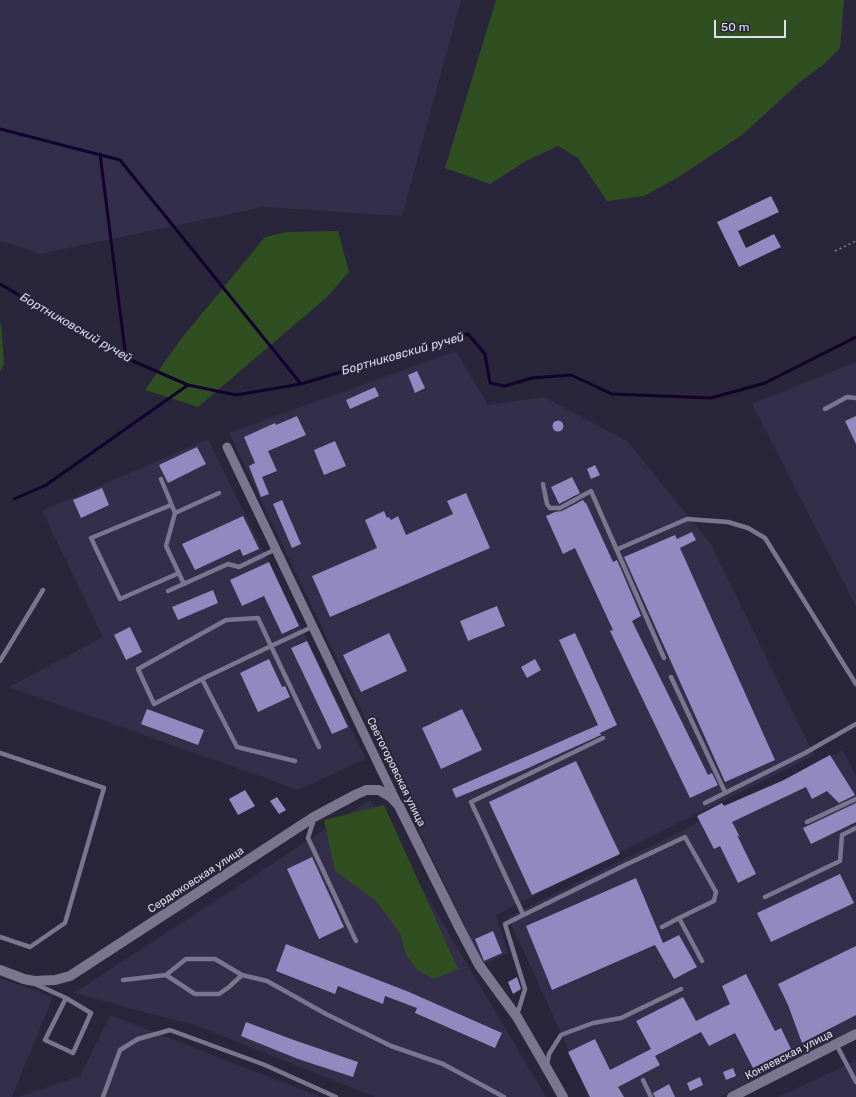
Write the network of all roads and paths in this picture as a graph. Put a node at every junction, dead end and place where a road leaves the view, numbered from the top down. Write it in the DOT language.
graph roads {
  1 [pos="856,240"];
  2 [pos="835,250"];
  3 [pos="856,398"];
  4 [pos="824,409"];
  5 [pos="227,447"];
  6 [pos="161,479"];
  7 [pos="543,484"];
  8 [pos="219,493"];
  9 [pos="171,505"];
  10 [pos="175,513"];
  11 [pos="618,549"];
  12 [pos="276,550"];
  13 [pos="179,573"];
  14 [pos="184,584"];
  15 [pos="43,590"];
  16 [pos="168,591"];
  17 [pos="312,627"];
  18 [pos="271,646"];
  19 [pos="664,658"];
  20 [pos="0,661"];
  21 [pos="672,676"];
  22 [pos="202,679"];
  23 [pos="856,684"];
  24 [pos="856,724"];
  25 [pos="603,738"];
  26 [pos="319,747"];
  27 [pos="0,752"];
  28 [pos="295,762"];
  29 [pos="725,792"];
  30 [pos="856,799"];
  31 [pos="705,803"];
  32 [pos="399,806"];
  33 [pos="314,817"];
  34 [pos="807,822"];
  35 [pos="856,828"];
  36 [pos="765,897"];
  37 [pos="523,914"];
  38 [pos="679,918"];
  39 [pos="662,927"];
  40 [pos="0,937"];
  41 [pos="356,941"];
  42 [pos="702,961"];
  43 [pos="0,970"];
  44 [pos="166,974"];
  45 [pos="242,974"];
  46 [pos="24,979"];
  47 [pos="123,980"];
  48 [pos="681,989"];
  49 [pos="66,998"];
  50 [pos="516,1017"];
  51 [pos="856,1034"];
  52 [pos="836,1044"];
  53 [pos="546,1067"];
  54 [pos="643,1080"];
  55 [pos="856,1082"];
  56 [pos="103,1097"];
  57 [pos="336,1097"];
  58 [pos="504,1097"];
  59 [pos="563,1097"];
  60 [pos="651,1097"];
  61 [pos="732,1097"];
  1 -- 2 [label="path"];
  3 -- 4 [label="lane"];
  5 -- 12 [label="street, Светогоровская улица"];
  6 -- 9 [label="lane"];
  7 -- 11 [label="lane"];
  8 -- 10 [label="lane"];
  9 -- 10 [label="lane"];
  9 -- 13 [label="lane"];
  10 -- 13 [label="lane"];
  11 -- 19 [label="lane"];
  11 -- 23 [label="lane"];
  12 -- 14 [label="lane"];
  12 -- 17 [label="street, Светогоровская улица"];
  13 -- 14 [label="lane"];
  14 -- 16 [label="lane"];
  15 -- 20 [label="lane"];
  17 -- 18 [label="lane"];
  17 -- 32 [label="street, Светогоровская улица"];
  18 -- 22 [label="lane"];
  18 -- 22 [label="lane"];
  18 -- 26 [label="lane"];
  21 -- 29 [label="lane"];
  22 -- 28 [label="lane"];
  24 -- 29 [label="lane"];
  25 -- 37 [label="lane"];
  27 -- 40 [label="lane"];
  29 -- 31 [label="lane"];
  30 -- 34 [label="lane"];
  32 -- 33 [label="street, Сердюковская улица"];
  32 -- 50 [label="street, Светогоровская улица"];
  33 -- 41 [label="lane"];
  33 -- 46 [label="street, Сердюковская улица"];
  35 -- 36 [label="lane"];
  37 -- 38 [label="lane"];
  37 -- 50 [label="lane"];
  38 -- 39 [label="lane"];
  38 -- 42 [label="lane"];
  43 -- 46 [label="street, Сердюковская улица"];
  44 -- 45 [label="lane"];
  44 -- 45 [label="lane"];
  44 -- 47 [label="lane"];
  45 -- 58 [label="lane"];
  46 -- 49 [label="lane"];
  48 -- 53 [label="lane"];
  49 -- 49 [label="lane"];
  50 -- 53 [label="street, Светогоровская улица"];
  51 -- 52 [label="street, Коняевская улица"];
  52 -- 55 [label="lane"];
  52 -- 61 [label="street, Коняевская улица"];
  53 -- 59 [label="street, Светогоровская улица"];
  54 -- 60 [label="lane"];
  56 -- 57 [label="lane"];
}
